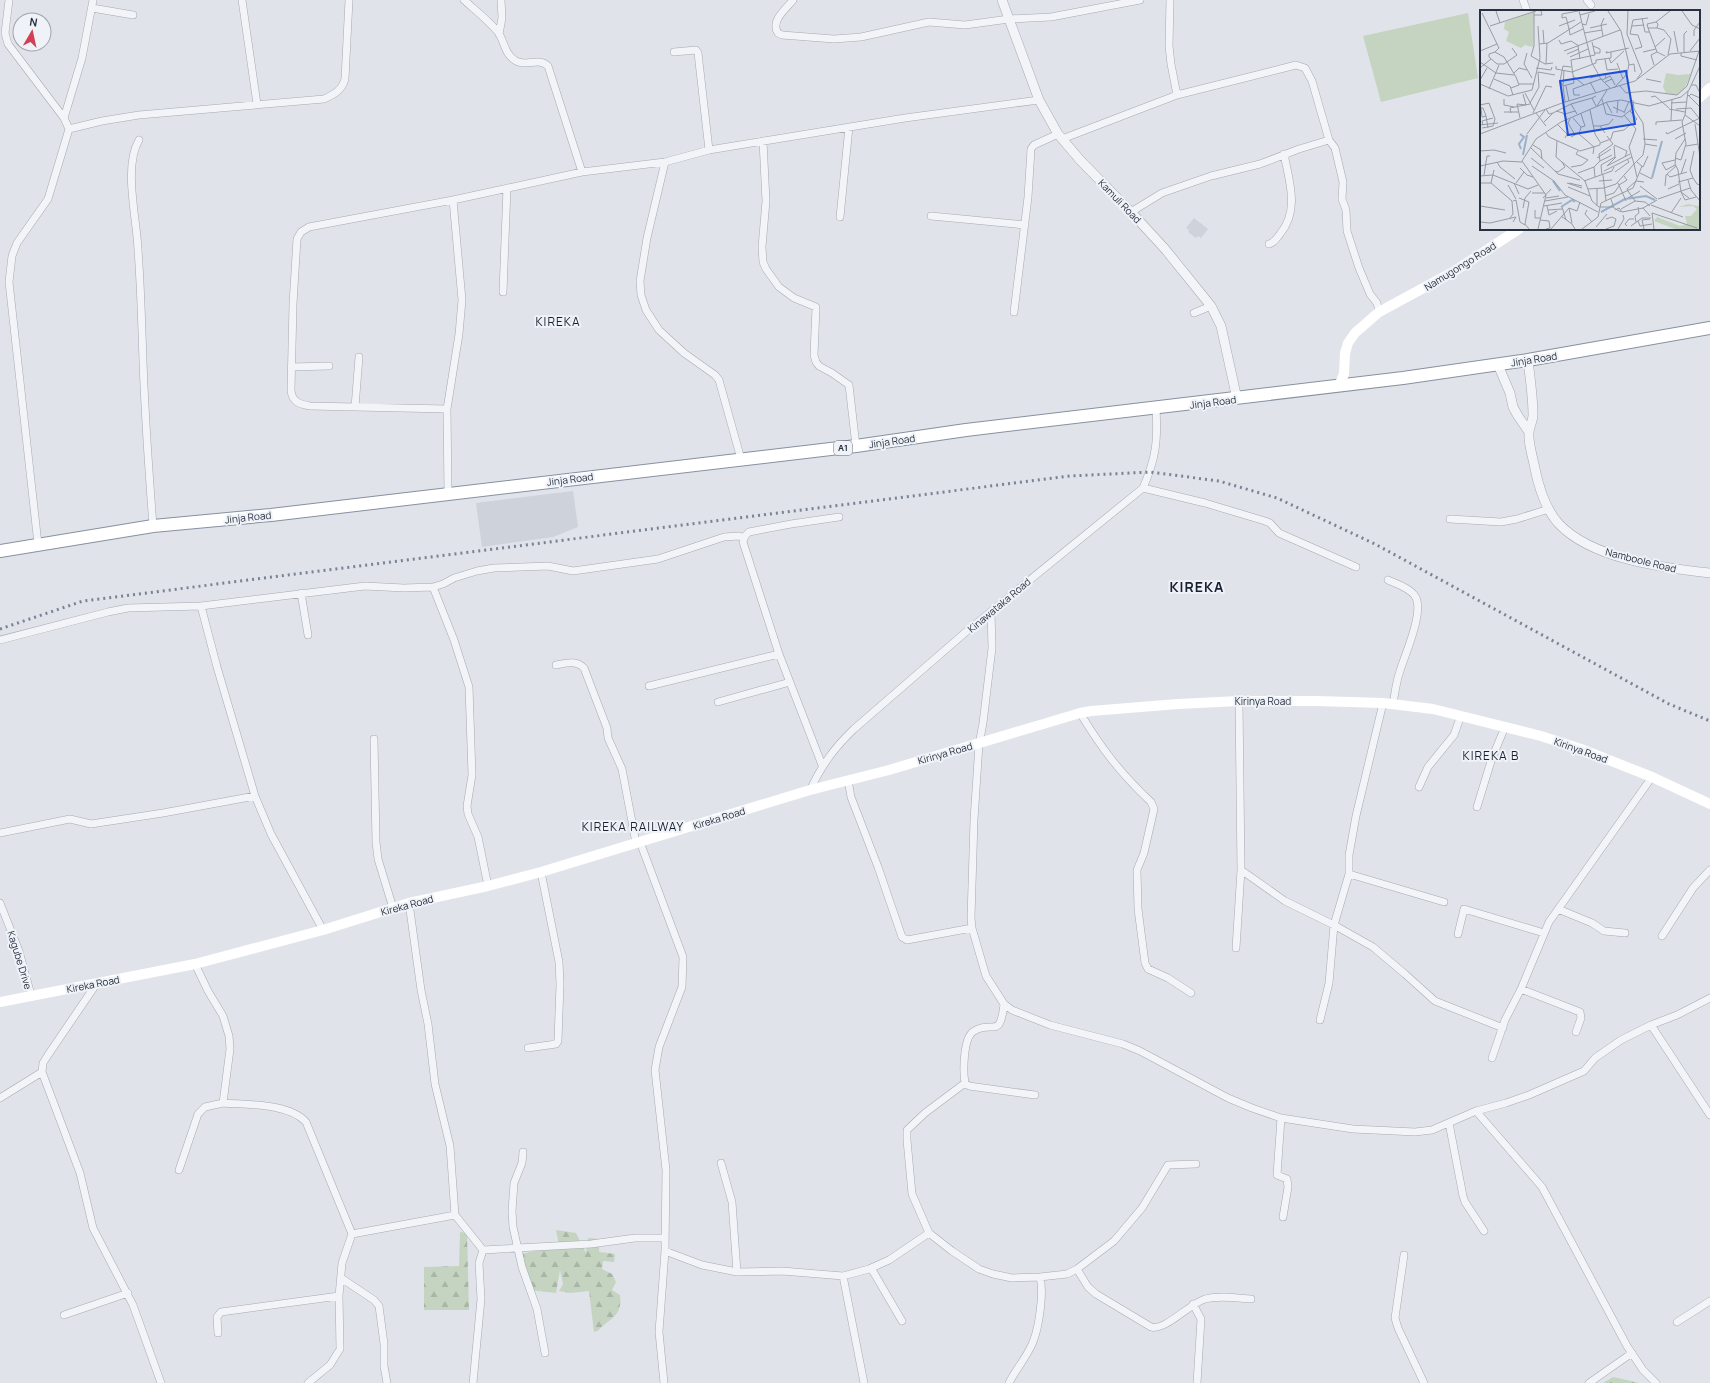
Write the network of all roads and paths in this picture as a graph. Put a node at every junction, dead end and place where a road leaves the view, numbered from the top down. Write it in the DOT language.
graph roads {
  1 [pos="9,0"];
  2 [pos="93,0"];
  3 [pos="242,0"];
  4 [pos="349,0"];
  5 [pos="464,0"];
  6 [pos="501,0"];
  7 [pos="793,0"];
  8 [pos="1002,0"];
  9 [pos="1140,0"];
  10 [pos="1170,0"];
  11 [pos="1523,0"];
  12 [pos="92,8"];
  13 [pos="1527,10"];
  14 [pos="133,15"];
  15 [pos="1009,19"];
  16 [pos="499,34"];
  17 [pos="674,52"];
  18 [pos="1710,88"];
  19 [pos="1177,95"];
  20 [pos="1700,97"];
  21 [pos="1039,100"];
  22 [pos="257,104"];
  23 [pos="64,118"];
  24 [pos="849,127"];
  25 [pos="69,129"];
  26 [pos="1060,137"];
  27 [pos="139,140"];
  28 [pos="1329,140"];
  29 [pos="763,141"];
  30 [pos="709,150"];
  31 [pos="1284,154"];
  32 [pos="665,162"];
  33 [pos="582,172"];
  34 [pos="507,188"];
  35 [pos="453,200"];
  36 [pos="1131,212"];
  37 [pos="931,216"];
  38 [pos="840,217"];
  39 [pos="1025,225"];
  40 [pos="1517,230"];
  41 [pos="1269,244"];
  42 [pos="503,292"];
  43 [pos="1211,306"];
  44 [pos="1014,312"];
  45 [pos="1379,312"];
  46 [pos="1194,313"];
  47 [pos="1710,324"];
  48 [pos="1710,328"];
  49 [pos="1710,332"];
  50 [pos="1684,334"];
  51 [pos="359,358"];
  52 [pos="1528,360"];
  53 [pos="1498,365"];
  54 [pos="329,366"];
  55 [pos="291,367"];
  56 [pos="1340,386"];
  57 [pos="1237,399"];
  58 [pos="355,407"];
  59 [pos="446,408"];
  60 [pos="1156,408"];
  61 [pos="1529,432"];
  62 [pos="856,446"];
  63 [pos="741,459"];
  64 [pos="1143,488"];
  65 [pos="448,493"];
  66 [pos="1549,509"];
  67 [pos="839,517"];
  68 [pos="1450,519"];
  69 [pos="153,526"];
  70 [pos="744,538"];
  71 [pos="38,544"];
  72 [pos="0,551"];
  73 [pos="1356,567"];
  74 [pos="1710,573"];
  75 [pos="1388,580"];
  76 [pos="433,586"];
  77 [pos="301,593"];
  78 [pos="201,606"];
  79 [pos="991,612"];
  80 [pos="308,635"];
  81 [pos="0,640"];
  82 [pos="779,654"];
  83 [pos="556,665"];
  84 [pos="790,682"];
  85 [pos="649,686"];
  86 [pos="1239,701"];
  87 [pos="718,702"];
  88 [pos="1382,703"];
  89 [pos="1393,704"];
  90 [pos="1080,713"];
  91 [pos="1461,715"];
  92 [pos="1505,727"];
  93 [pos="374,739"];
  94 [pos="980,744"];
  95 [pos="822,765"];
  96 [pos="1652,777"];
  97 [pos="848,780"];
  98 [pos="1418,787"];
  99 [pos="810,790"];
  100 [pos="255,796"];
  101 [pos="1710,804"];
  102 [pos="1477,807"];
  103 [pos="0,833"];
  104 [pos="638,843"];
  105 [pos="1241,870"];
  106 [pos="1710,870"];
  107 [pos="541,872"];
  108 [pos="1349,874"];
  109 [pos="488,886"];
  110 [pos="1444,902"];
  111 [pos="0,903"];
  112 [pos="409,903"];
  113 [pos="393,908"];
  114 [pos="1558,909"];
  115 [pos="1334,925"];
  116 [pos="972,928"];
  117 [pos="323,930"];
  118 [pos="1544,933"];
  119 [pos="1625,933"];
  120 [pos="1458,934"];
  121 [pos="1662,936"];
  122 [pos="1236,948"];
  123 [pos="195,964"];
  124 [pos="97,983"];
  125 [pos="1521,989"];
  126 [pos="1191,993"];
  127 [pos="31,995"];
  128 [pos="1710,998"];
  129 [pos="0,1002"];
  130 [pos="1004,1004"];
  131 [pos="1320,1020"];
  132 [pos="1652,1025"];
  133 [pos="1503,1028"];
  134 [pos="1576,1032"];
  135 [pos="528,1048"];
  136 [pos="1492,1058"];
  137 [pos="42,1072"];
  138 [pos="965,1083"];
  139 [pos="1035,1095"];
  140 [pos="0,1098"];
  141 [pos="223,1103"];
  142 [pos="1476,1111"];
  143 [pos="1710,1115"];
  144 [pos="1281,1118"];
  145 [pos="1449,1123"];
  146 [pos="523,1152"];
  147 [pos="721,1163"];
  148 [pos="1196,1164"];
  149 [pos="179,1170"];
  150 [pos="455,1215"];
  151 [pos="1283,1217"];
  152 [pos="1484,1231"];
  153 [pos="929,1233"];
  154 [pos="352,1234"];
  155 [pos="665,1238"];
  156 [pos="519,1248"];
  157 [pos="483,1250"];
  158 [pos="665,1251"];
  159 [pos="1404,1255"];
  160 [pos="871,1268"];
  161 [pos="1077,1269"];
  162 [pos="737,1272"];
  163 [pos="843,1276"];
  164 [pos="1040,1277"];
  165 [pos="341,1278"];
  166 [pos="128,1292"];
  167 [pos="339,1296"];
  168 [pos="1251,1299"];
  169 [pos="1710,1301"];
  170 [pos="1193,1304"];
  171 [pos="64,1315"];
  172 [pos="902,1321"];
  173 [pos="1677,1322"];
  174 [pos="218,1333"];
  175 [pos="545,1353"];
  176 [pos="1632,1353"];
  177 [pos="161,1383"];
  178 [pos="308,1383"];
  179 [pos="386,1383"];
  180 [pos="473,1383"];
  181 [pos="664,1383"];
  182 [pos="864,1383"];
  183 [pos="1009,1383"];
  184 [pos="1197,1383"];
  185 [pos="1424,1383"];
  186 [pos="1589,1383"];
  187 [pos="1656,1383"];
  1 -- 23 [label="street"];
  2 -- 12 [label="street"];
  3 -- 22 [label="street"];
  4 -- 22 [label="street"];
  5 -- 16 [label="street"];
  6 -- 16 [label="street"];
  7 -- 15 [label="street"];
  8 -- 15 [label="street, Kamuli Road"];
  9 -- 15 [label="street"];
  10 -- 19 [label="street"];
  11 -- 13 [label="street"];
  12 -- 14 [label="street"];
  12 -- 23 [label="street"];
  15 -- 21 [label="street, Kamuli Road"];
  16 -- 33 [label="street"];
  17 -- 30 [label="street"];
  18 -- 20 [label="main road"];
  19 -- 26 [label="street"];
  19 -- 28 [label="street"];
  21 -- 24 [label="street"];
  21 -- 26 [label="street, Kamuli Road"];
  22 -- 25 [label="street"];
  23 -- 25 [label="street"];
  24 -- 29 [label="street"];
  24 -- 38 [label="street"];
  25 -- 71 [label="street"];
  26 -- 36 [label="street, Kamuli Road"];
  26 -- 39 [label="street"];
  27 -- 69 [label="street"];
  28 -- 31 [label="street"];
  28 -- 45 [label="street"];
  29 -- 30 [label="street"];
  29 -- 62 [label="street"];
  30 -- 32 [label="street"];
  31 -- 36 [label="street"];
  31 -- 41 [label="street"];
  32 -- 33 [label="street"];
  32 -- 63 [label="street"];
  33 -- 34 [label="street"];
  34 -- 35 [label="street"];
  34 -- 42 [label="street"];
  35 -- 55 [label="street"];
  35 -- 59 [label="street"];
  36 -- 43 [label="street, Kamuli Road"];
  37 -- 39 [label="street"];
  39 -- 44 [label="street"];
  40 -- 45 [label="main road, Namugongo Road"];
  43 -- 46 [label="street"];
  43 -- 57 [label="street, Kamuli Road"];
  45 -- 56 [label="main road, Namugongo Road"];
  47 -- 50 [label="highway"];
  48 -- 50 [label="highway, Jinja Road / A1"];
  49 -- 50 [label="highway"];
  50 -- 52 [label="highway, Jinja Road / A1"];
  51 -- 58 [label="street"];
  52 -- 53 [label="highway, Jinja Road / A1"];
  52 -- 61 [label="street, Namboole Road"];
  53 -- 56 [label="highway, Jinja Road / A1"];
  53 -- 61 [label="street"];
  54 -- 55 [label="street"];
  55 -- 58 [label="street"];
  56 -- 57 [label="highway, Jinja Road / A1"];
  57 -- 60 [label="highway, Jinja Road / A1"];
  58 -- 59 [label="street"];
  59 -- 65 [label="street"];
  60 -- 62 [label="highway, Jinja Road / A1"];
  60 -- 64 [label="street"];
  61 -- 66 [label="street, Namboole Road"];
  62 -- 63 [label="highway, Jinja Road / A1"];
  63 -- 65 [label="highway, Jinja Road / A1"];
  64 -- 73 [label="street"];
  64 -- 79 [label="street, Kinawataka Road"];
  65 -- 69 [label="highway, Jinja Road / A1"];
  66 -- 68 [label="street"];
  66 -- 74 [label="street, Namboole Road"];
  67 -- 70 [label="street"];
  69 -- 71 [label="highway, Jinja Road / A1"];
  70 -- 76 [label="street"];
  70 -- 82 [label="street"];
  71 -- 72 [label="highway, Jinja Road / A1"];
  75 -- 89 [label="street"];
  76 -- 77 [label="street"];
  76 -- 109 [label="street"];
  77 -- 78 [label="street"];
  77 -- 80 [label="street"];
  78 -- 81 [label="street"];
  78 -- 100 [label="street"];
  79 -- 94 [label="street"];
  79 -- 95 [label="street, Kinawataka Road"];
  82 -- 84 [label="street"];
  82 -- 85 [label="street"];
  83 -- 104 [label="street"];
  84 -- 87 [label="street"];
  84 -- 95 [label="street"];
  86 -- 88 [label="main road, Kirinya Road"];
  86 -- 90 [label="main road, Kirinya Road"];
  86 -- 105 [label="street"];
  88 -- 89 [label="main road, Kirinya Road"];
  88 -- 108 [label="street"];
  89 -- 91 [label="main road, Kirinya Road"];
  90 -- 94 [label="main road, Kirinya Road"];
  90 -- 126 [label="street"];
  91 -- 92 [label="main road, Kirinya Road"];
  91 -- 98 [label="street"];
  92 -- 96 [label="main road, Kirinya Road"];
  92 -- 102 [label="street"];
  93 -- 113 [label="street"];
  94 -- 97 [label="main road, Kirinya Road"];
  94 -- 116 [label="street"];
  95 -- 99 [label="street, Kinawataka Road"];
  96 -- 101 [label="main road, Kirinya Road"];
  96 -- 114 [label="street"];
  97 -- 99 [label="main road, Kirinya Road"];
  97 -- 116 [label="street"];
  99 -- 104 [label="main road, Kireka Road"];
  100 -- 103 [label="street"];
  100 -- 117 [label="street"];
  104 -- 107 [label="main road, Kireka Road"];
  104 -- 155 [label="street"];
  105 -- 115 [label="street"];
  105 -- 122 [label="street"];
  106 -- 121 [label="street"];
  107 -- 109 [label="main road, Kireka Road"];
  107 -- 135 [label="street"];
  108 -- 110 [label="street"];
  108 -- 115 [label="street"];
  109 -- 112 [label="main road, Kireka Road"];
  111 -- 127 [label="street, Kagube Drive"];
  112 -- 113 [label="main road, Kireka Road"];
  112 -- 150 [label="street"];
  113 -- 117 [label="main road, Kireka Road"];
  114 -- 118 [label="street"];
  114 -- 119 [label="street"];
  115 -- 131 [label="street"];
  115 -- 133 [label="street"];
  116 -- 130 [label="street"];
  117 -- 123 [label="main road, Kireka Road"];
  118 -- 120 [label="street"];
  118 -- 125 [label="street"];
  123 -- 124 [label="main road, Kireka Road"];
  123 -- 141 [label="street"];
  124 -- 127 [label="main road, Kireka Road"];
  124 -- 137 [label="street"];
  125 -- 133 [label="street"];
  125 -- 134 [label="street"];
  127 -- 129 [label="main road, Kireka Road"];
  128 -- 132 [label="street"];
  130 -- 138 [label="street"];
  130 -- 144 [label="street"];
  132 -- 142 [label="street"];
  132 -- 143 [label="street"];
  133 -- 136 [label="street"];
  137 -- 140 [label="street"];
  137 -- 166 [label="street"];
  138 -- 139 [label="street"];
  138 -- 153 [label="street"];
  141 -- 149 [label="street"];
  141 -- 154 [label="street"];
  142 -- 145 [label="street"];
  142 -- 176 [label="street"];
  144 -- 145 [label="street"];
  144 -- 151 [label="street"];
  145 -- 152 [label="street"];
  146 -- 156 [label="street"];
  147 -- 162 [label="street"];
  148 -- 161 [label="street"];
  150 -- 154 [label="street"];
  150 -- 157 [label="street"];
  153 -- 160 [label="street"];
  153 -- 164 [label="street"];
  154 -- 165 [label="street"];
  155 -- 156 [label="street"];
  155 -- 158 [label="street"];
  156 -- 157 [label="street"];
  156 -- 175 [label="street"];
  157 -- 180 [label="street"];
  158 -- 162 [label="street"];
  158 -- 181 [label="street"];
  159 -- 185 [label="street"];
  160 -- 163 [label="street"];
  160 -- 172 [label="street"];
  161 -- 164 [label="street"];
  161 -- 170 [label="street"];
  162 -- 163 [label="street"];
  163 -- 182 [label="street"];
  164 -- 183 [label="street"];
  165 -- 167 [label="street"];
  165 -- 179 [label="street"];
  166 -- 171 [label="street"];
  166 -- 177 [label="street"];
  167 -- 174 [label="street"];
  167 -- 178 [label="street"];
  168 -- 170 [label="street"];
  169 -- 173 [label="street"];
  170 -- 184 [label="street"];
  176 -- 186 [label="street"];
  176 -- 187 [label="street"];
}
